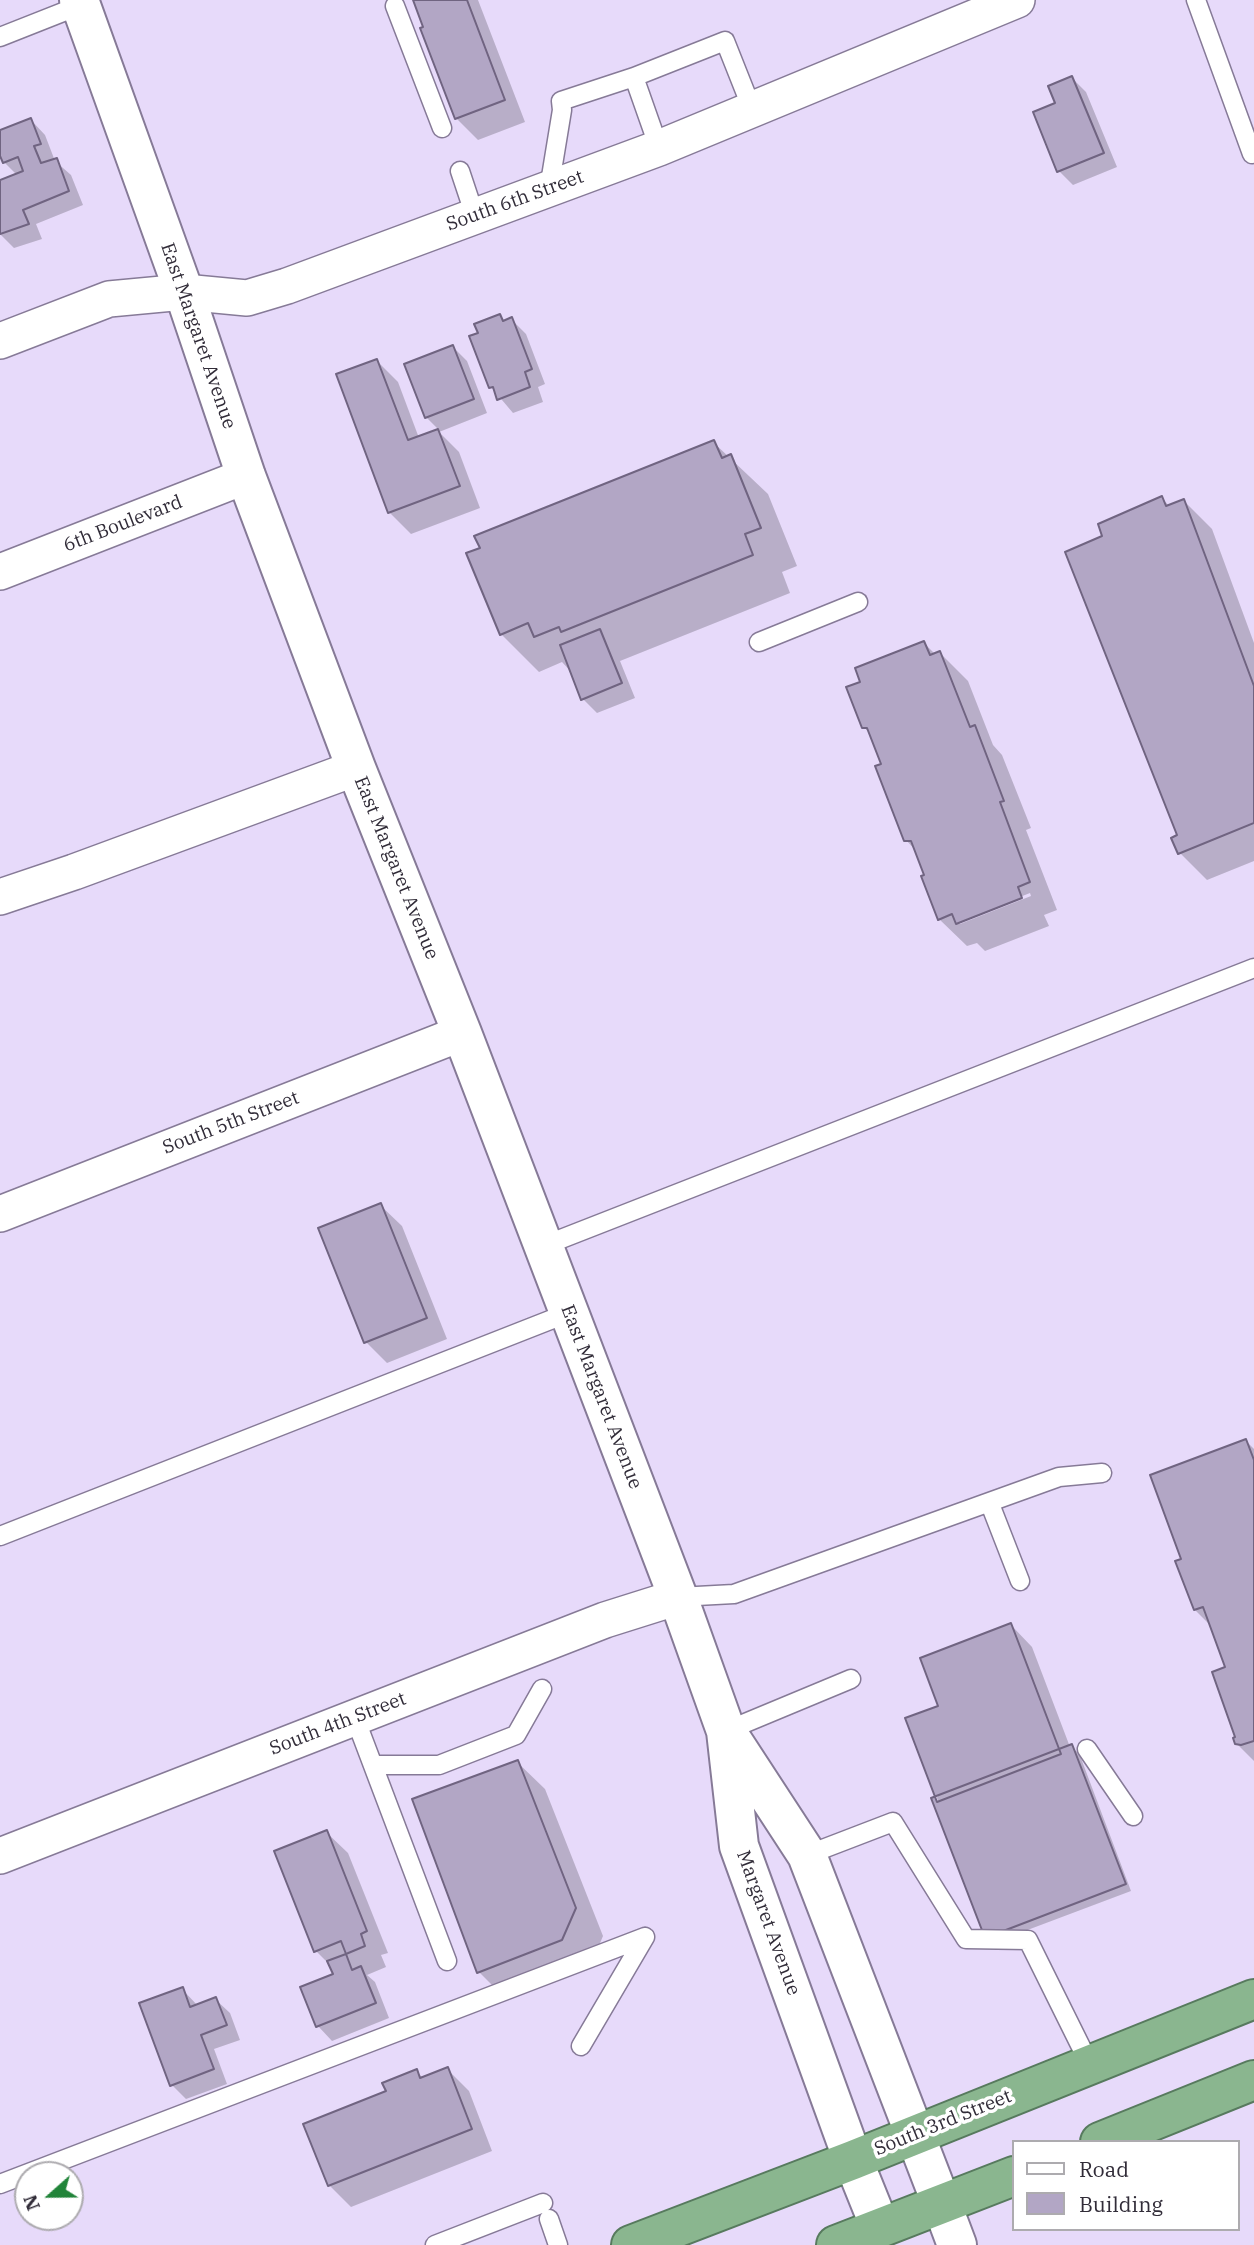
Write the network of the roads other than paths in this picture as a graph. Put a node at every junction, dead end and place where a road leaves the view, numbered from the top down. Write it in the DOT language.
graph roads {
  1 [pos="1017,0"];
  2 [pos="1196,0"];
  3 [pos="80,3"];
  4 [pos="395,6"];
  5 [pos="0,37"];
  6 [pos="634,77"];
  7 [pos="752,109"];
  8 [pos="442,128"];
  9 [pos="659,148"];
  10 [pos="1252,154"];
  11 [pos="460,172"];
  12 [pos="549,189"];
  13 [pos="475,216"];
  14 [pos="184,292"];
  15 [pos="0,341"];
  16 [pos="246,476"];
  17 [pos="0,572"];
  18 [pos="858,602"];
  19 [pos="759,642"];
  20 [pos="356,768"];
  21 [pos="0,897"];
  22 [pos="1254,968"];
  23 [pos="461,1033"];
  24 [pos="0,1214"];
  25 [pos="543,1246"];
  26 [pos="568,1313"];
  27 [pos="1102,1473"];
  28 [pos="990,1504"];
  29 [pos="0,1536"];
  30 [pos="1020,1581"];
  31 [pos="678,1597"];
  32 [pos="851,1679"];
  33 [pos="542,1689"];
  34 [pos="355,1718"];
  35 [pos="726,1731"];
  36 [pos="1087,1749"];
  37 [pos="373,1765"];
  38 [pos="1133,1815"];
  39 [pos="807,1855"];
  40 [pos="0,1856"];
  41 [pos="447,1961"];
  42 [pos="1254,1999"];
  43 [pos="582,2046"];
  44 [pos="1089,2063"];
  45 [pos="1254,2080"];
  46 [pos="916,2134"];
  47 [pos="1105,2140"];
  48 [pos="853,2160"];
  49 [pos="1012,2177"];
  50 [pos="0,2184"];
  51 [pos="942,2205"];
  52 [pos="884,2236"];
  53 [pos="435,2245"];
  54 [pos="558,2245"];
  55 [pos="631,2245"];
  56 [pos="836,2245"];
  57 [pos="957,2245"];
  1 -- 7 [label="street, South 6th Street"];
  2 -- 10 [label="lane"];
  3 -- 5 [label="lane"];
  3 -- 14 [label="main road, East Margaret Avenue"];
  4 -- 8 [label="lane"];
  6 -- 7 [label="lane"];
  6 -- 9 [label="lane"];
  6 -- 12 [label="lane"];
  7 -- 9 [label="street, South 6th Street"];
  9 -- 12 [label="street, South 6th Street"];
  11 -- 13 [label="lane"];
  12 -- 13 [label="street, South 6th Street"];
  13 -- 14 [label="street, South 6th Street"];
  14 -- 15 [label="street, South 6th Street"];
  14 -- 16 [label="main road, East Margaret Avenue"];
  16 -- 17 [label="street, 6th Boulevard"];
  16 -- 20 [label="main road, East Margaret Avenue"];
  18 -- 19 [label="lane"];
  20 -- 21 [label="street"];
  20 -- 23 [label="main road, East Margaret Avenue"];
  22 -- 25 [label="lane"];
  23 -- 24 [label="street, South 5th Street"];
  23 -- 25 [label="main road, East Margaret Avenue"];
  25 -- 26 [label="main road, East Margaret Avenue"];
  26 -- 29 [label="lane"];
  26 -- 31 [label="main road, East Margaret Avenue"];
  27 -- 28 [label="lane"];
  28 -- 30 [label="lane"];
  28 -- 31 [label="lane"];
  31 -- 34 [label="street, South 4th Street"];
  31 -- 35 [label="main road, East Margaret Avenue"];
  32 -- 35 [label="lane"];
  33 -- 37 [label="lane"];
  34 -- 37 [label="lane"];
  34 -- 40 [label="street, South 4th Street"];
  35 -- 39 [label="main road"];
  35 -- 48 [label="main road, Margaret Avenue"];
  36 -- 38 [label="lane"];
  37 -- 41 [label="lane"];
  39 -- 44 [label="lane"];
  39 -- 46 [label="main road"];
  42 -- 44 [label="highway, South 3rd Street"];
  43 -- 50 [label="lane"];
  44 -- 46 [label="highway, South 3rd Street"];
  45 -- 47 [label="highway"];
  46 -- 48 [label="highway, South 3rd Street"];
  46 -- 51 [label="main road"];
  48 -- 52 [label="main road, Margaret Avenue"];
  48 -- 55 [label="highway, South 3rd Street"];
  49 -- 51 [label="highway"];
  51 -- 52 [label="highway"];
  51 -- 57 [label="main road"];
  52 -- 56 [label="highway"];
  53 -- 54 [label="lane"];
}
